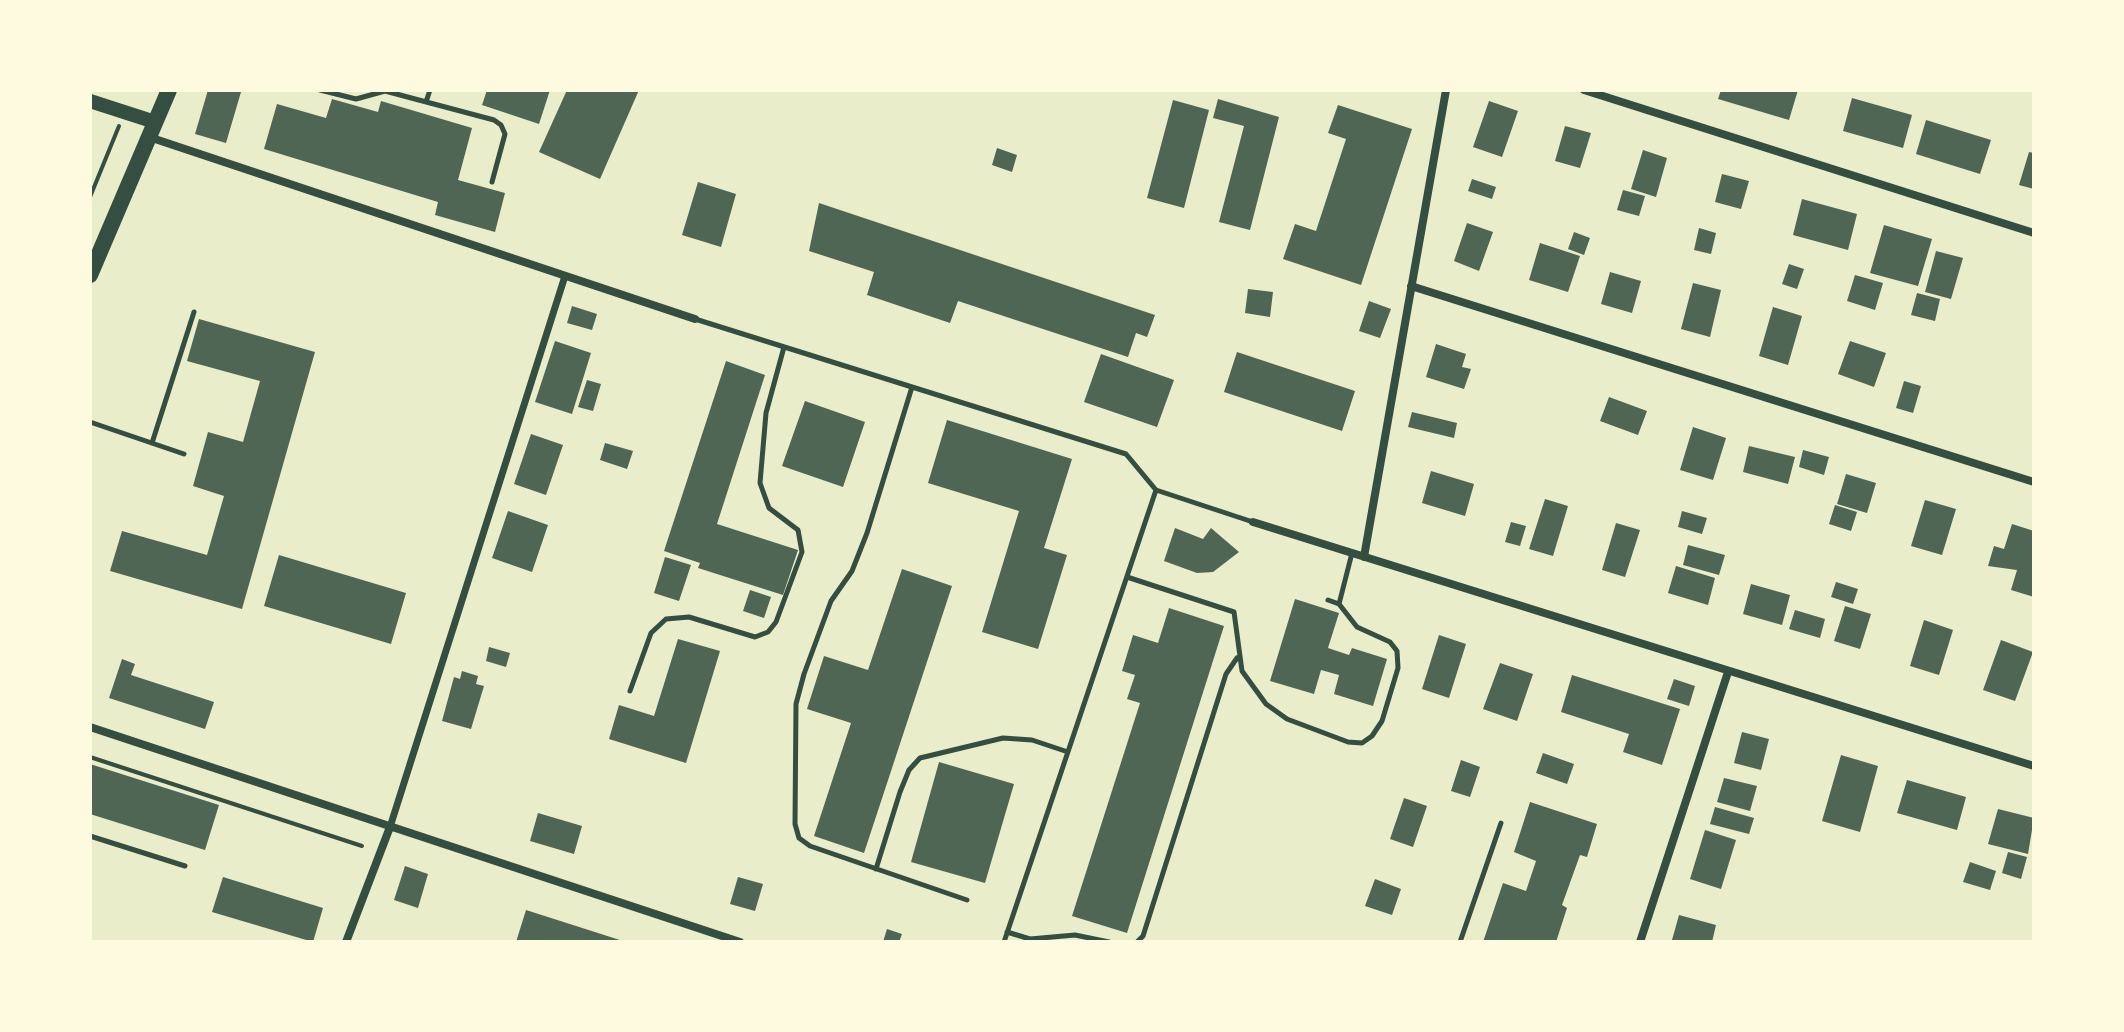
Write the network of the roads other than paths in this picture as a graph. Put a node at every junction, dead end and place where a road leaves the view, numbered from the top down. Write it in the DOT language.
graph roads {
  1 [pos="169,90"];
  2 [pos="320,90"];
  3 [pos="430,90"];
  4 [pos="1446,90"];
  5 [pos="1584,90"];
  6 [pos="1607,94"];
  7 [pos="90,101"];
  8 [pos="426,102"];
  9 [pos="152,130"];
  10 [pos="492,182"];
  11 [pos="2034,233"];
  12 [pos="90,275"];
  13 [pos="565,276"];
  14 [pos="1411,286"];
  15 [pos="194,312"];
  16 [pos="695,319"];
  17 [pos="784,347"];
  18 [pos="912,387"];
  19 [pos="90,422"];
  20 [pos="152,443"];
  21 [pos="184,454"];
  22 [pos="2034,482"];
  23 [pos="1156,490"];
  24 [pos="1253,522"];
  25 [pos="1352,553"];
  26 [pos="1364,557"];
  27 [pos="1127,577"];
  28 [pos="1328,600"];
  29 [pos="1339,604"];
  30 [pos="1238,657"];
  31 [pos="1728,672"];
  32 [pos="630,691"];
  33 [pos="90,727"];
  34 [pos="1068,752"];
  35 [pos="2034,766"];
  36 [pos="1501,823"];
  37 [pos="390,827"];
  38 [pos="90,836"];
  39 [pos="185,866"];
  40 [pos="876,869"];
  41 [pos="967,900"];
  42 [pos="1007,932"];
  43 [pos="346,942"];
  44 [pos="740,942"];
  45 [pos="1004,942"];
  46 [pos="1109,942"];
  47 [pos="1137,942"];
  48 [pos="1460,942"];
  49 [pos="1640,942"];
  1 -- 9 [label="main road"];
  2 -- 8 [label="lane"];
  3 -- 8 [label="lane"];
  4 -- 14 [label="street"];
  5 -- 6 [label="street"];
  6 -- 11 [label="street"];
  7 -- 9 [label="street"];
  8 -- 10 [label="lane"];
  9 -- 12 [label="main road"];
  9 -- 13 [label="street"];
  13 -- 16 [label="street"];
  13 -- 37 [label="street"];
  14 -- 22 [label="street"];
  14 -- 26 [label="street"];
  15 -- 20 [label="lane"];
  16 -- 17 [label="lane"];
  17 -- 18 [label="lane"];
  17 -- 32 [label="lane"];
  18 -- 23 [label="lane"];
  18 -- 40 [label="lane"];
  19 -- 20 [label="lane"];
  20 -- 21 [label="lane"];
  23 -- 24 [label="lane"];
  23 -- 27 [label="lane"];
  24 -- 25 [label="street"];
  25 -- 26 [label="street"];
  25 -- 29 [label="lane"];
  26 -- 31 [label="street"];
  27 -- 30 [label="lane"];
  27 -- 34 [label="lane"];
  28 -- 29 [label="lane"];
  29 -- 30 [label="lane"];
  30 -- 47 [label="lane"];
  31 -- 35 [label="street"];
  31 -- 49 [label="street"];
  33 -- 37 [label="street"];
  34 -- 40 [label="lane"];
  34 -- 42 [label="lane"];
  36 -- 48 [label="lane"];
  37 -- 43 [label="street"];
  37 -- 44 [label="street"];
  38 -- 39 [label="lane"];
  40 -- 41 [label="lane"];
  42 -- 45 [label="lane"];
  42 -- 46 [label="lane"];
}
